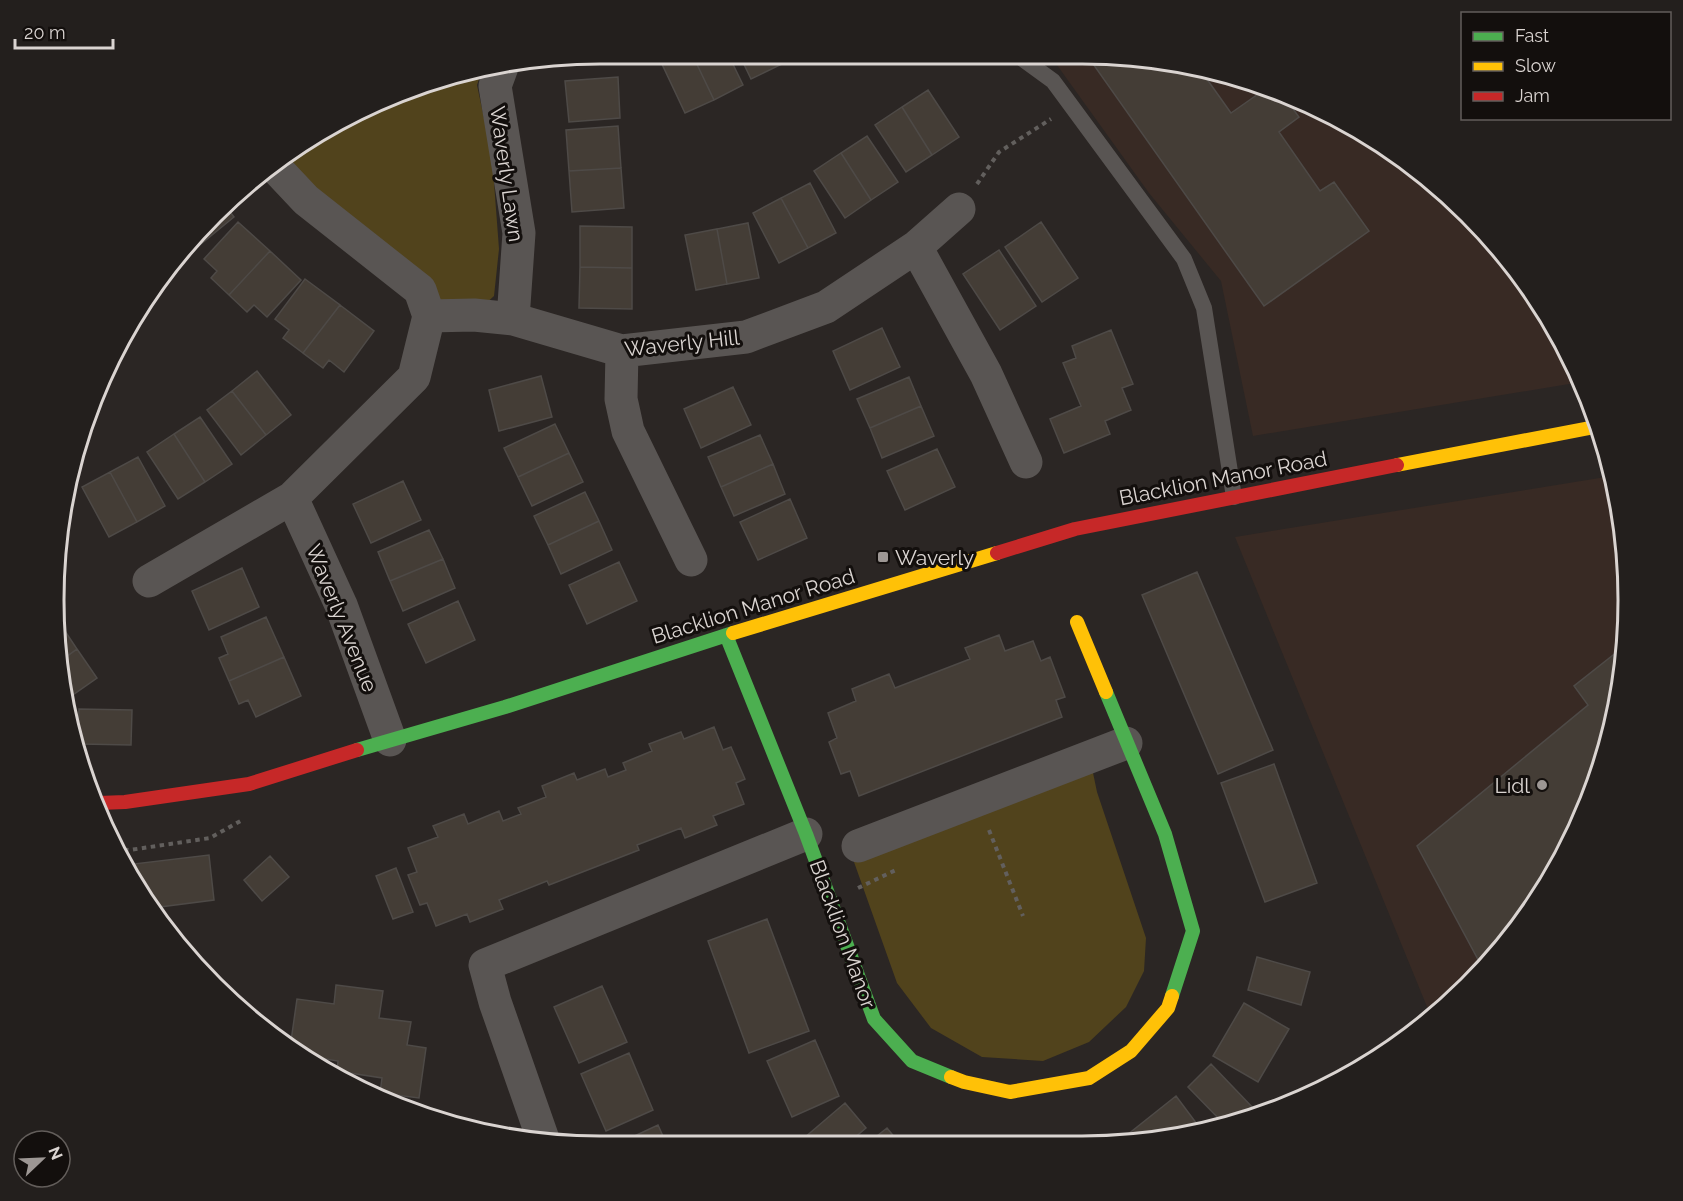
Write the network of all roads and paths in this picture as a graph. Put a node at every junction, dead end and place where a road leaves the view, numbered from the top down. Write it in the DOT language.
graph roads {
  1 [pos="1030,64"];
  2 [pos="499,74"];
  3 [pos="1072,106"];
  4 [pos="279,171"];
  5 [pos="959,209"];
  6 [pos="916,247"];
  7 [pos="429,316"];
  8 [pos="513,319"];
  9 [pos="621,351"];
  10 [pos="1590,428"];
  11 [pos="1026,462"];
  12 [pos="1234,497"];
  13 [pos="292,498"];
  14 [pos="691,560"];
  15 [pos="149,581"];
  16 [pos="1077,622"];
  17 [pos="726,635"];
  18 [pos="390,740"];
  19 [pos="1126,743"];
  20 [pos="104,803"];
  21 [pos="252,814"];
  22 [pos="988,829"];
  23 [pos="806,834"];
  24 [pos="858,846"];
  25 [pos="126,850"];
  26 [pos="1023,916"];
  27 [pos="541,1133"];
  1 -- 3 [label="lane"];
  2 -- 8 [label="street, Waverly Lawn"];
  3 -- 5 [label="path"];
  3 -- 12 [label="lane"];
  4 -- 7 [label="street"];
  5 -- 6 [label="street, Waverly Hill"];
  6 -- 9 [label="street, Waverly Hill"];
  6 -- 11 [label="street"];
  7 -- 8 [label="street, Waverly Hill"];
  7 -- 13 [label="street"];
  8 -- 9 [label="street, Waverly Hill"];
  9 -- 14 [label="street"];
  10 -- 12 [label="street, Blacklion Manor Road"];
  12 -- 17 [label="street, Blacklion Manor Road"];
  13 -- 15 [label="street"];
  13 -- 18 [label="street, Waverly Avenue"];
  16 -- 19 [label="street, Blacklion Manor"];
  17 -- 18 [label="street, Blacklion Manor Road"];
  17 -- 23 [label="street, Blacklion Manor"];
  18 -- 20 [label="street, Blacklion Manor Road"];
  19 -- 23 [label="street, Blacklion Manor"];
  19 -- 24 [label="street"];
  21 -- 25 [label="path"];
  22 -- 26 [label="path"];
  23 -- 27 [label="street, Blacklion Manor"];
}
